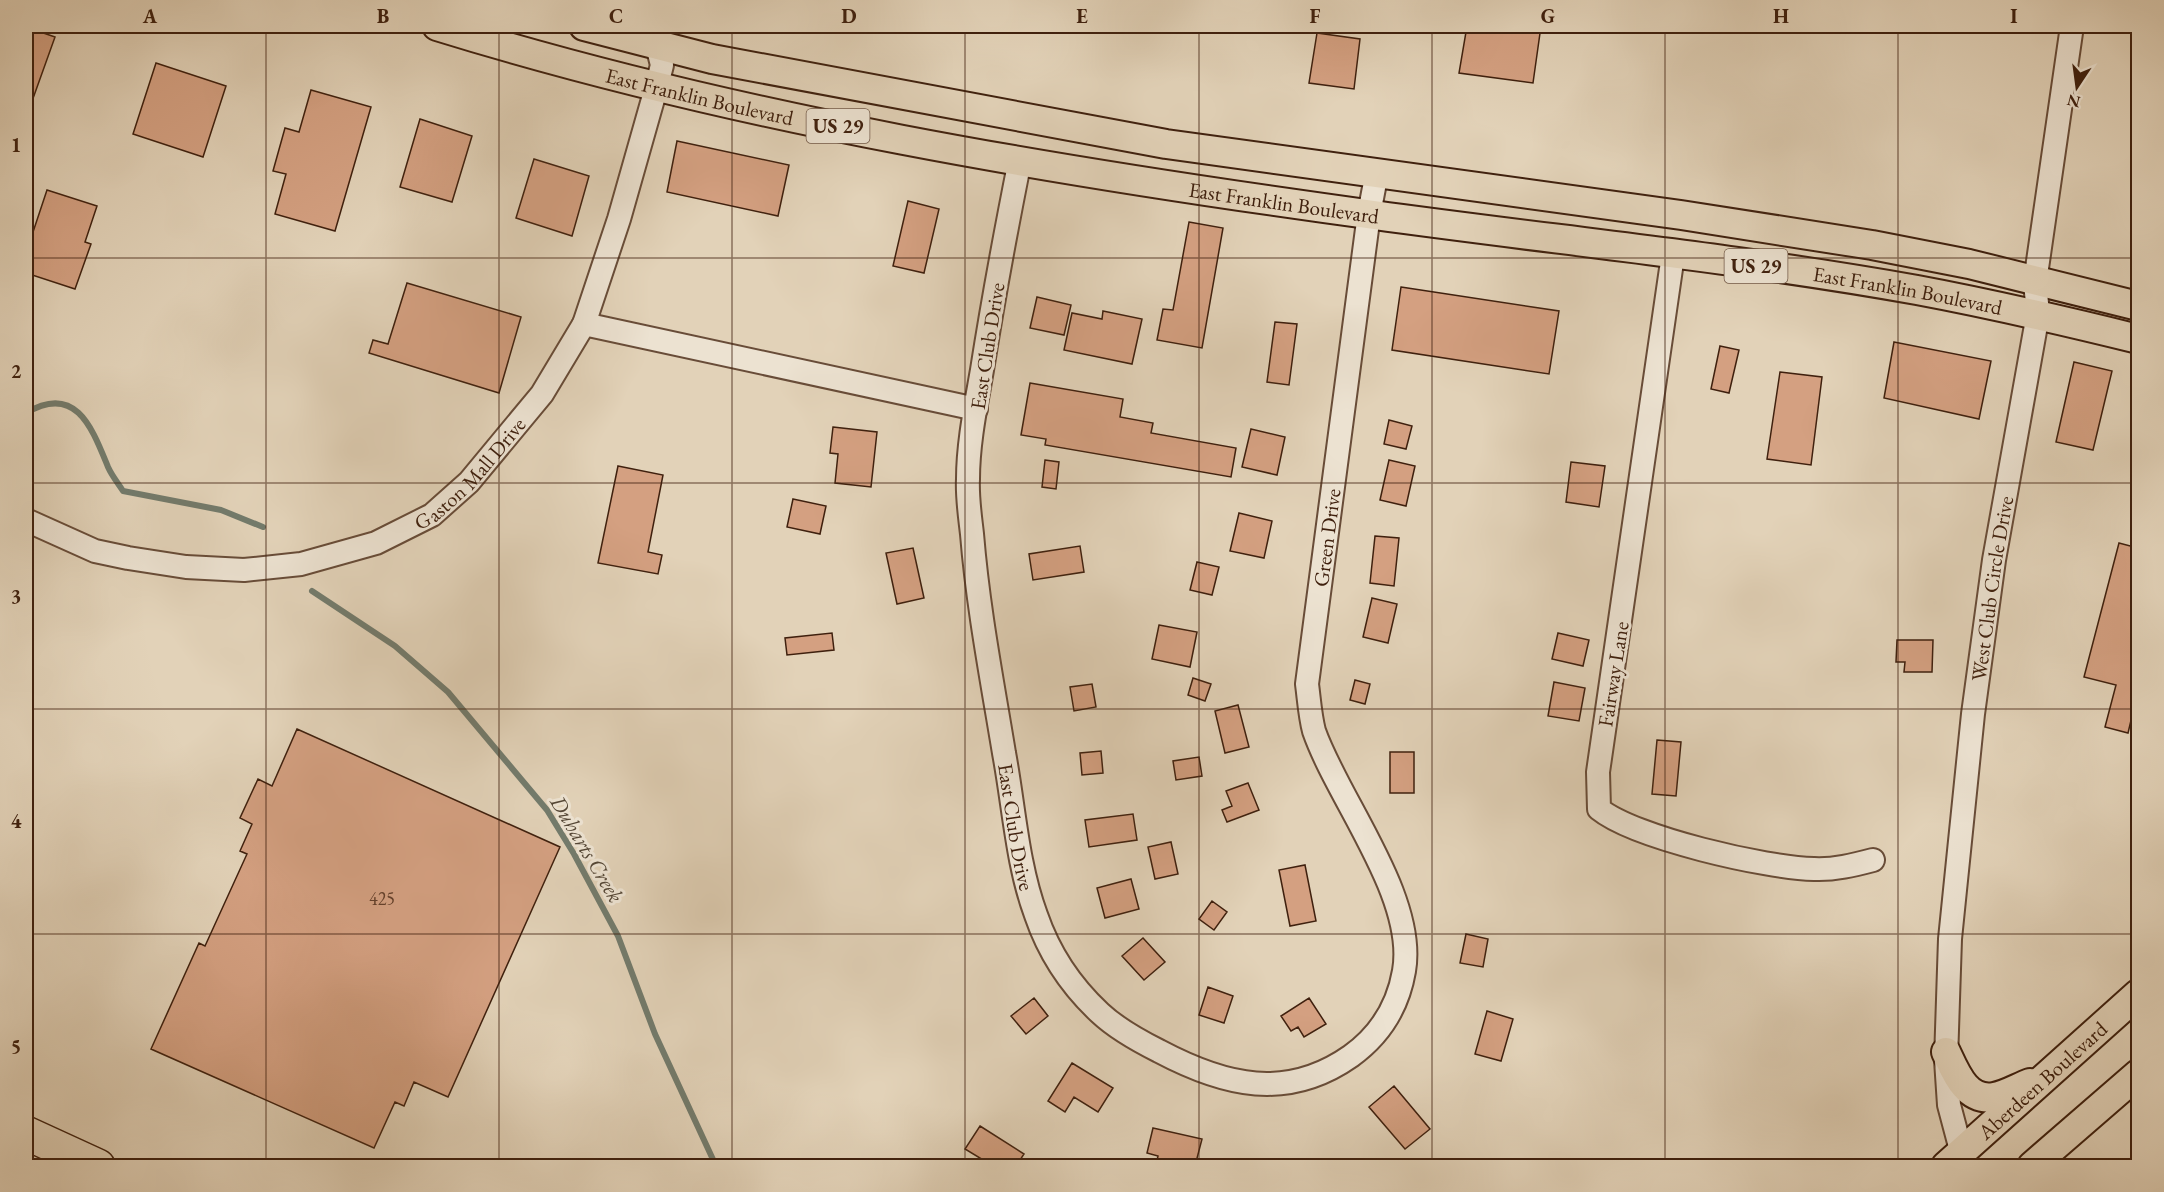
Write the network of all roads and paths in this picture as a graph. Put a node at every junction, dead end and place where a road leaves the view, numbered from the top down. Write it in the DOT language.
graph roads {
  1 [pos="437,26"];
  2 [pos="584,26"];
  3 [pos="2072,26"];
  4 [pos="657,45"];
  5 [pos="657,85"];
  6 [pos="1020,160"];
  7 [pos="1377,172"];
  8 [pos="1369,214"];
  9 [pos="1673,255"];
  10 [pos="2036,282"];
  11 [pos="2139,306"];
  12 [pos="2038,314"];
  13 [pos="584,324"];
  14 [pos="2139,339"];
  15 [pos="976,409"];
  16 [pos="26,520"];
  17 [pos="1873,860"];
  18 [pos="1390,887"];
  19 [pos="2139,994"];
  20 [pos="1946,1052"];
  21 [pos="2139,1074"];
  22 [pos="2041,1080"];
  23 [pos="26,1134"];
  24 [pos="1954,1160"];
  25 [pos="98,1167"];
  26 [pos="2032,1167"];
  1 -- 5 [label="main road, East Franklin Boulevard / US 29"];
  2 -- 4 [label="main road, East Franklin Boulevard / US 29"];
  3 -- 10 [label="street, West Club Circle Drive"];
  4 -- 5 [label="street, Gaston Mall Drive"];
  4 -- 7 [label="main road, East Franklin Boulevard / US 29"];
  5 -- 6 [label="main road, East Franklin Boulevard / US 29"];
  5 -- 13 [label="street, Gaston Mall Drive"];
  6 -- 8 [label="main road, East Franklin Boulevard / US 29"];
  6 -- 15 [label="street, East Club Drive"];
  7 -- 8 [label="street, Green Drive"];
  7 -- 10 [label="main road, East Franklin Boulevard / US 29"];
  8 -- 9 [label="main road, East Franklin Boulevard / US 29"];
  8 -- 18 [label="street, Green Drive"];
  9 -- 12 [label="main road, East Franklin Boulevard / US 29"];
  9 -- 17 [label="street, Fairway Lane"];
  10 -- 11 [label="main road, East Franklin Boulevard / US 29"];
  10 -- 12 [label="street, West Club Circle Drive"];
  12 -- 14 [label="main road, East Franklin Boulevard / US 29"];
  12 -- 20 [label="street, West Club Circle Drive"];
  13 -- 15 [label="street"];
  13 -- 16 [label="street, Gaston Mall Drive"];
  15 -- 18 [label="street, East Club Drive"];
  19 -- 22 [label="main road, Aberdeen Boulevard"];
  20 -- 22 [label="main road"];
  20 -- 24 [label="street, West Club Circle Drive"];
  21 -- 26 [label="main road"];
  22 -- 24 [label="main road, Aberdeen Boulevard"];
  23 -- 25 [label="highway"];
}
